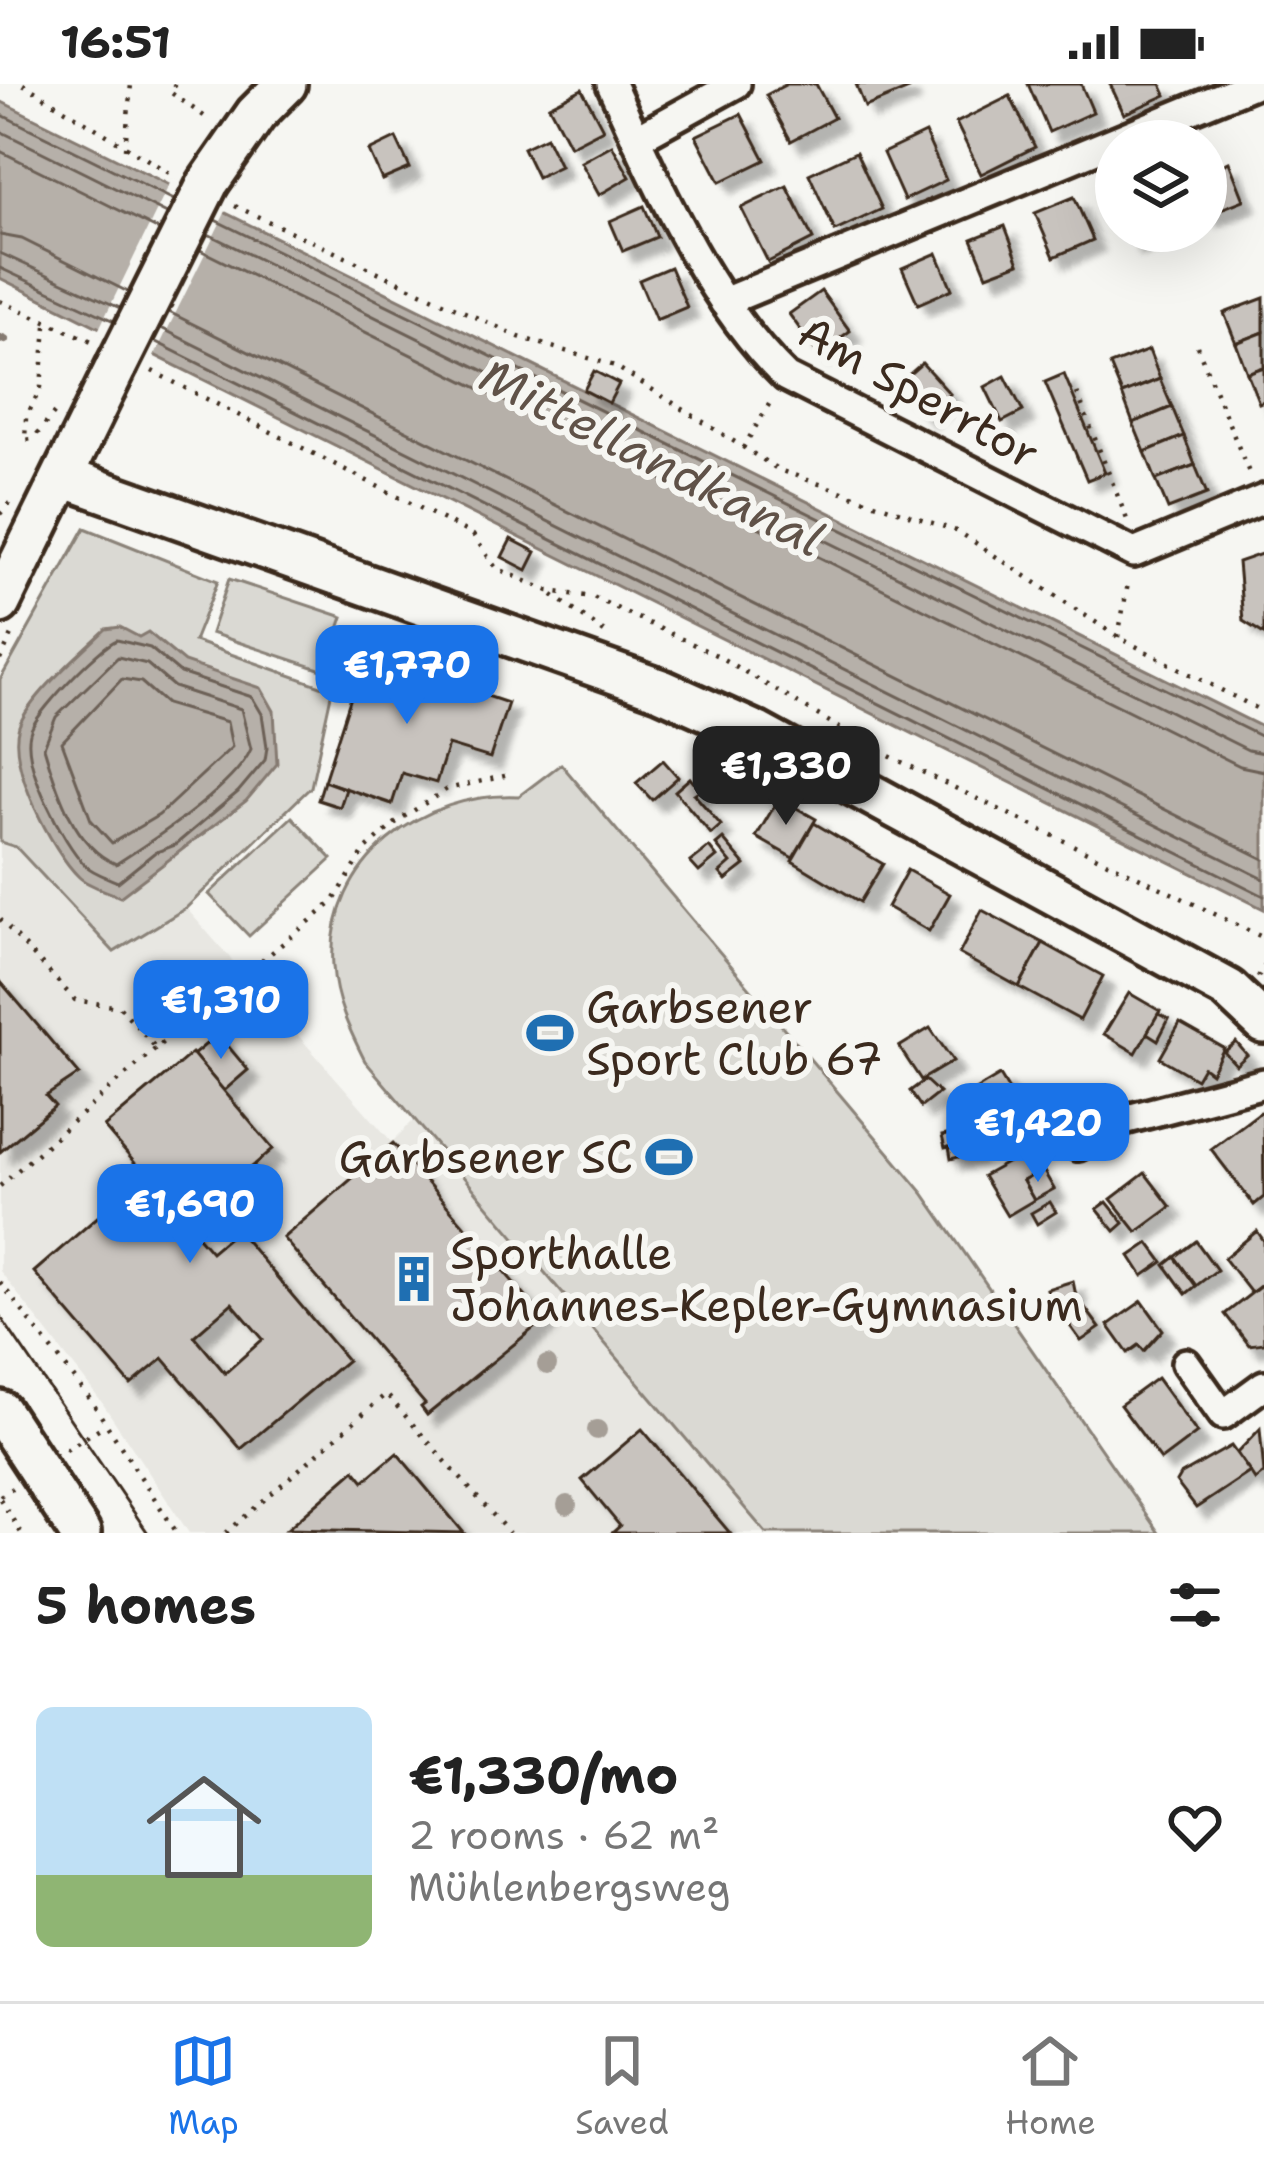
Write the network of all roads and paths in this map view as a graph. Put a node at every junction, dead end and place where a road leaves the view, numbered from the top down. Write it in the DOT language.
graph roads {
  1 [pos="22,84"];
  2 [pos="130,84"];
  3 [pos="176,84"];
  4 [pos="286,84"];
  5 [pos="611,84"];
  6 [pos="736,84"];
  7 [pos="1253,84"];
  8 [pos="215,124"];
  9 [pos="636,139"];
  10 [pos="125,149"];
  11 [pos="149,163"];
  12 [pos="221,194"];
  13 [pos="0,301"];
  14 [pos="724,302"];
  15 [pos="46,324"];
  16 [pos="1197,346"];
  17 [pos="118,358"];
  18 [pos="1077,393"];
  19 [pos="63,402"];
  20 [pos="770,404"];
  21 [pos="743,448"];
  22 [pos="63,477"];
  23 [pos="1261,495"];
  24 [pos="1134,538"];
  25 [pos="1130,569"];
  26 [pos="549,591"];
  27 [pos="0,603"];
  28 [pos="609,636"];
  29 [pos="1118,637"];
  30 [pos="1264,712"];
  31 [pos="509,775"];
  32 [pos="0,919"];
  33 [pos="1264,938"];
  34 [pos="1264,1023"];
  35 [pos="156,1048"];
  36 [pos="1264,1083"];
  37 [pos="1078,1146"];
  38 [pos="0,1186"];
  39 [pos="0,1282"];
  40 [pos="1186,1363"];
  41 [pos="1264,1385"];
  42 [pos="0,1411"];
  43 [pos="0,1454"];
  44 [pos="0,1499"];
  45 [pos="21,1533"];
  46 [pos="51,1533"];
  47 [pos="80,1533"];
  48 [pos="177,1533"];
  49 [pos="226,1533"];
  50 [pos="508,1533"];
  1 -- 10 [label="path"];
  2 -- 10 [label="path"];
  3 -- 8 [label="path"];
  4 -- 12 [label="street"];
  5 -- 9 [label="street, Am Sperrtor"];
  6 -- 9 [label="street"];
  7 -- 14 [label="street"];
  9 -- 14 [label="street, Am Sperrtor"];
  10 -- 11 [label="path"];
  12 -- 17 [label="street, bridge"];
  12 -- 21 [label="path"];
  13 -- 15 [label="path"];
  14 -- 23 [label="street, Am Sperrtor"];
  15 -- 17 [label="path"];
  15 -- 19 [label="path"];
  16 -- 23 [label="path"];
  17 -- 22 [label="street"];
  17 -- 26 [label="path"];
  18 -- 24 [label="path"];
  20 -- 21 [label="path"];
  21 -- 29 [label="path"];
  22 -- 27 [label="street"];
  22 -- 34 [label="street"];
  25 -- 29 [label="path"];
  26 -- 28 [label="path"];
  26 -- 33 [label="path"];
  29 -- 30 [label="path"];
  31 -- 35 [label="path"];
  32 -- 35 [label="path"];
  35 -- 38 [label="path"];
  36 -- 37 [label="street"];
  39 -- 48 [label="path"];
  40 -- 41 [label="street"];
  42 -- 47 [label="street"];
  43 -- 46 [label="street"];
  44 -- 45 [label="path"];
  49 -- 50 [label="path"];
}
